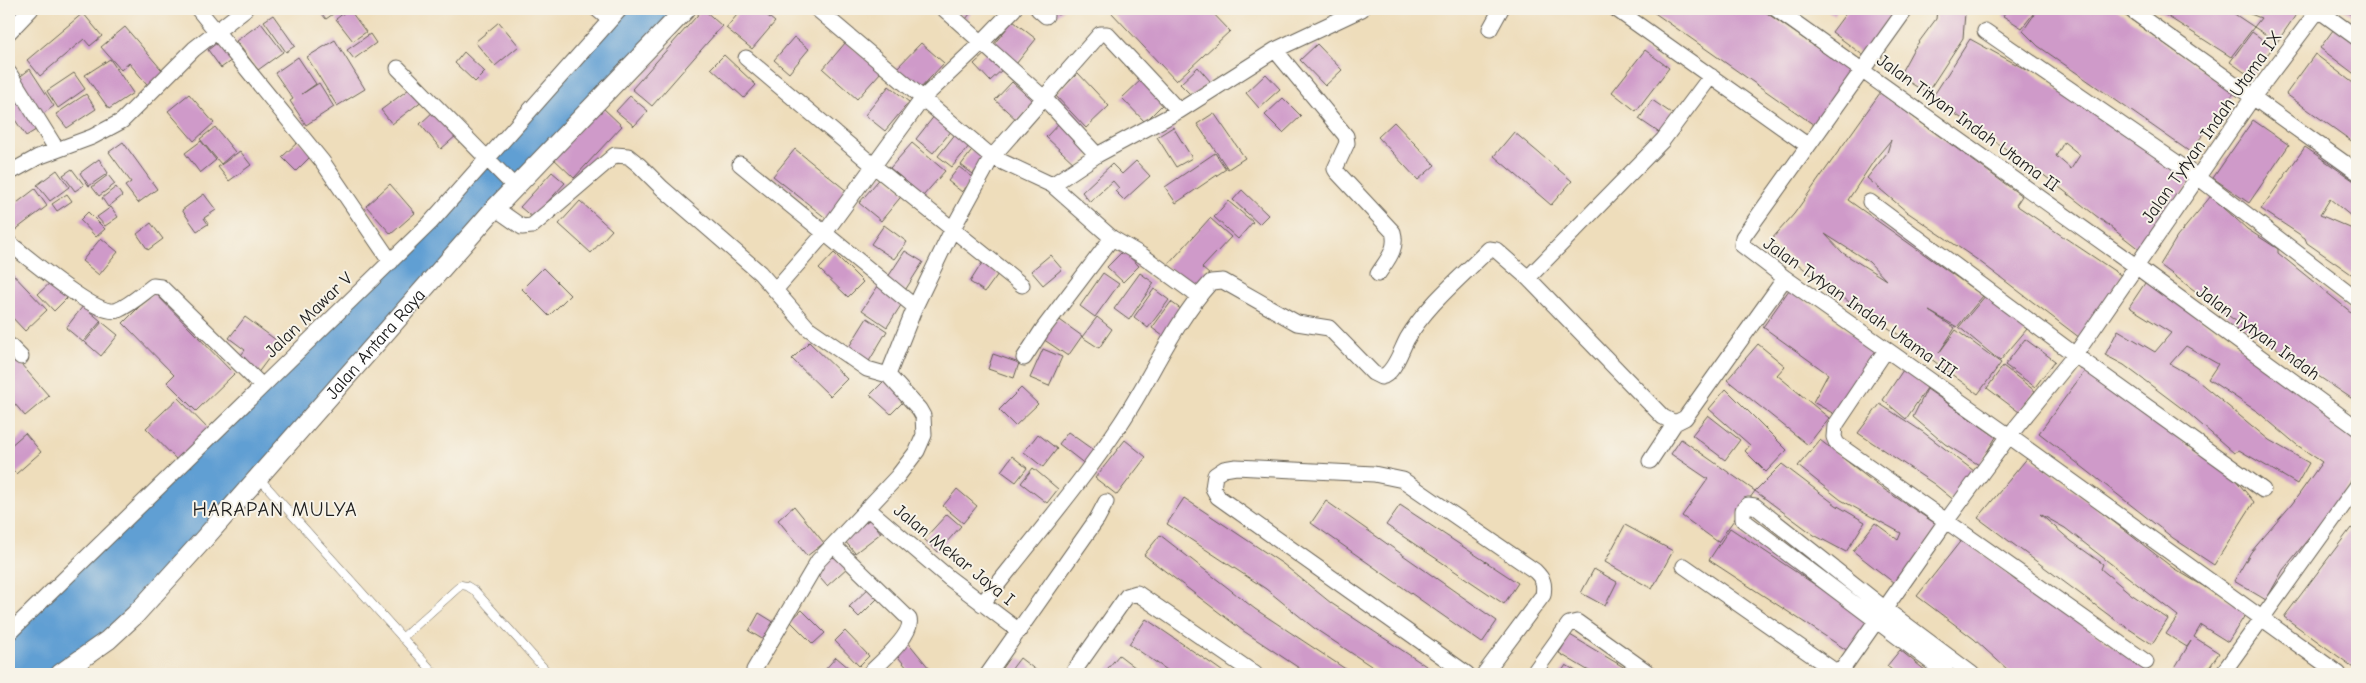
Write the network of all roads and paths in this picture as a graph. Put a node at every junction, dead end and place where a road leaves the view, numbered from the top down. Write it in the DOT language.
graph roads {
  1 [pos="31,9"];
  2 [pos="198,9"];
  3 [pos="245,9"];
  4 [pos="597,9"];
  5 [pos="686,9"];
  6 [pos="817,9"];
  7 [pos="944,9"];
  8 [pos="1014,9"];
  9 [pos="1362,9"];
  10 [pos="1501,9"];
  11 [pos="1616,9"];
  12 [pos="1776,9"];
  13 [pos="1906,9"];
  14 [pos="2130,9"];
  15 [pos="2318,9"];
  16 [pos="615,14"];
  17 [pos="11,25"];
  18 [pos="1490,29"];
  19 [pos="1985,31"];
  20 [pos="216,32"];
  21 [pos="2357,38"];
  22 [pos="981,43"];
  23 [pos="1275,50"];
  24 [pos="746,58"];
  25 [pos="398,68"];
  26 [pos="1862,70"];
  27 [pos="9,74"];
  28 [pos="1710,76"];
  29 [pos="923,98"];
  30 [pos="2253,98"];
  31 [pos="1045,99"];
  32 [pos="1179,110"];
  33 [pos="1807,145"];
  34 [pos="57,150"];
  35 [pos="1097,155"];
  36 [pos="992,157"];
  37 [pos="487,159"];
  38 [pos="740,164"];
  39 [pos="874,166"];
  40 [pos="9,172"];
  41 [pos="2357,172"];
  42 [pos="2199,178"];
  43 [pos="510,182"];
  44 [pos="1052,185"];
  45 [pos="1870,202"];
  46 [pos="495,208"];
  47 [pos="952,230"];
  48 [pos="824,234"];
  49 [pos="1112,238"];
  50 [pos="9,243"];
  51 [pos="391,262"];
  52 [pos="2137,267"];
  53 [pos="1378,274"];
  54 [pos="1528,278"];
  55 [pos="1785,278"];
  56 [pos="1022,285"];
  57 [pos="775,290"];
  58 [pos="1198,296"];
  59 [pos="2357,299"];
  60 [pos="915,307"];
  61 [pos="9,345"];
  62 [pos="1886,350"];
  63 [pos="2076,355"];
  64 [pos="21,358"];
  65 [pos="1024,358"];
  66 [pos="888,375"];
  67 [pos="262,386"];
  68 [pos="1675,423"];
  69 [pos="2357,428"];
  70 [pos="2010,436"];
  71 [pos="1650,461"];
  72 [pos="259,478"];
  73 [pos="2357,486"];
  74 [pos="2263,490"];
  75 [pos="1106,502"];
  76 [pos="867,508"];
  77 [pos="1947,520"];
  78 [pos="833,545"];
  79 [pos="1684,566"];
  80 [pos="982,604"];
  81 [pos="1885,609"];
  82 [pos="2262,617"];
  83 [pos="1876,622"];
  84 [pos="1019,631"];
  85 [pos="9,633"];
  86 [pos="402,638"];
  87 [pos="2146,662"];
  88 [pos="754,670"];
  89 [pos="60,674"];
  90 [pos="435,674"];
  91 [pos="549,674"];
  92 [pos="869,674"];
  93 [pos="988,674"];
  94 [pos="1072,674"];
  95 [pos="1255,674"];
  96 [pos="1467,674"];
  97 [pos="1484,674"];
  98 [pos="1533,674"];
  99 [pos="1650,674"];
  100 [pos="1839,674"];
  101 [pos="1947,674"];
  102 [pos="1972,674"];
  103 [pos="2222,674"];
  104 [pos="2339,674"];
  1 -- 17 [label="street"];
  2 -- 20 [label="street"];
  3 -- 20 [label="street"];
  4 -- 16 [label="street"];
  5 -- 43 [label="street, Jalan Antara Raya"];
  6 -- 29 [label="street"];
  7 -- 22 [label="street"];
  8 -- 22 [label="street"];
  9 -- 23 [label="street"];
  10 -- 18 [label="street"];
  11 -- 28 [label="street"];
  12 -- 26 [label="street, Jalan Tityan Indah Utama II"];
  13 -- 26 [label="street, Jalan Tytyan Indah Utama III"];
  14 -- 30 [label="street"];
  15 -- 21 [label="street"];
  15 -- 30 [label="street, Jalan Tytyan Indah Utama IX"];
  16 -- 37 [label="street, Jalan Mawar V"];
  19 -- 42 [label="street"];
  20 -- 34 [label="street"];
  20 -- 51 [label="street"];
  22 -- 29 [label="street"];
  22 -- 31 [label="street"];
  23 -- 32 [label="street"];
  23 -- 53 [label="street"];
  24 -- 39 [label="street"];
  25 -- 37 [label="street"];
  26 -- 33 [label="street, Jalan Tytyan Indah Utama III"];
  26 -- 52 [label="street, Jalan Tityan Indah Utama II"];
  27 -- 34 [label="street"];
  28 -- 33 [label="street"];
  28 -- 54 [label="street"];
  29 -- 36 [label="street"];
  29 -- 39 [label="street"];
  30 -- 41 [label="street"];
  30 -- 42 [label="street, Jalan Tytyan Indah Utama IX"];
  31 -- 32 [label="street"];
  31 -- 35 [label="street"];
  31 -- 36 [label="street"];
  32 -- 35 [label="street"];
  33 -- 55 [label="street, Jalan Tytyan Indah Utama III"];
  34 -- 40 [label="street"];
  35 -- 44 [label="street"];
  36 -- 44 [label="street"];
  36 -- 47 [label="street"];
  37 -- 43 [label="street"];
  37 -- 51 [label="street, Jalan Mawar V"];
  38 -- 48 [label="street"];
  39 -- 47 [label="street"];
  39 -- 48 [label="street"];
  42 -- 52 [label="street, Jalan Tytyan Indah Utama IX"];
  42 -- 59 [label="street"];
  43 -- 46 [label="street, Jalan Antara Raya"];
  44 -- 49 [label="street"];
  45 -- 63 [label="street"];
  46 -- 57 [label="street"];
  46 -- 72 [label="street, Jalan Antara Raya"];
  47 -- 56 [label="street"];
  47 -- 60 [label="street"];
  48 -- 57 [label="street"];
  48 -- 60 [label="street"];
  49 -- 58 [label="street"];
  49 -- 65 [label="street"];
  50 -- 67 [label="street"];
  51 -- 67 [label="street, Jalan Mawar V"];
  52 -- 63 [label="street, Jalan Tytyan Indah Utama IX"];
  52 -- 69 [label="street, Jalan Tytyan Indah"];
  54 -- 58 [label="street"];
  54 -- 68 [label="street"];
  55 -- 62 [label="street, Jalan Tytyan Indah Utama III"];
  55 -- 68 [label="street"];
  57 -- 66 [label="street"];
  58 -- 80 [label="street"];
  60 -- 66 [label="street"];
  61 -- 64 [label="street"];
  62 -- 70 [label="street, Jalan Tytyan Indah Utama III"];
  62 -- 77 [label="street"];
  63 -- 70 [label="street, Jalan Tytyan Indah Utama IX"];
  63 -- 74 [label="street"];
  66 -- 76 [label="street"];
  67 -- 85 [label="street, Jalan Mawar V"];
  68 -- 71 [label="street"];
  70 -- 77 [label="street, Jalan Tytyan Indah Utama IX"];
  70 -- 82 [label="street, Jalan Tytyan Indah Utama III"];
  72 -- 86 [label="lane"];
  72 -- 89 [label="street, Jalan Antara Raya"];
  73 -- 82 [label="street"];
  75 -- 84 [label="street"];
  76 -- 78 [label="street"];
  76 -- 80 [label="street, Jalan Mekar Jaya I"];
  77 -- 81 [label="street, Jalan Tytyan Indah Utama IX"];
  77 -- 87 [label="street"];
  78 -- 88 [label="street"];
  78 -- 92 [label="street"];
  79 -- 100 [label="street"];
  80 -- 84 [label="street, Jalan Mekar Jaya I"];
  81 -- 83 [label="street, Jalan Tytyan Indah Utama IX"];
  81 -- 83 [label="street"];
  81 -- 102 [label="street"];
  82 -- 103 [label="street"];
  82 -- 104 [label="street, Jalan Tytyan Indah Utama III"];
  83 -- 100 [label="street, Jalan Tytyan Indah Utama IX"];
  83 -- 101 [label="street"];
  84 -- 93 [label="street"];
  86 -- 90 [label="lane"];
  86 -- 91 [label="lane"];
  94 -- 95 [label="street"];
  96 -- 97 [label="street"];
  98 -- 99 [label="street"];
}
